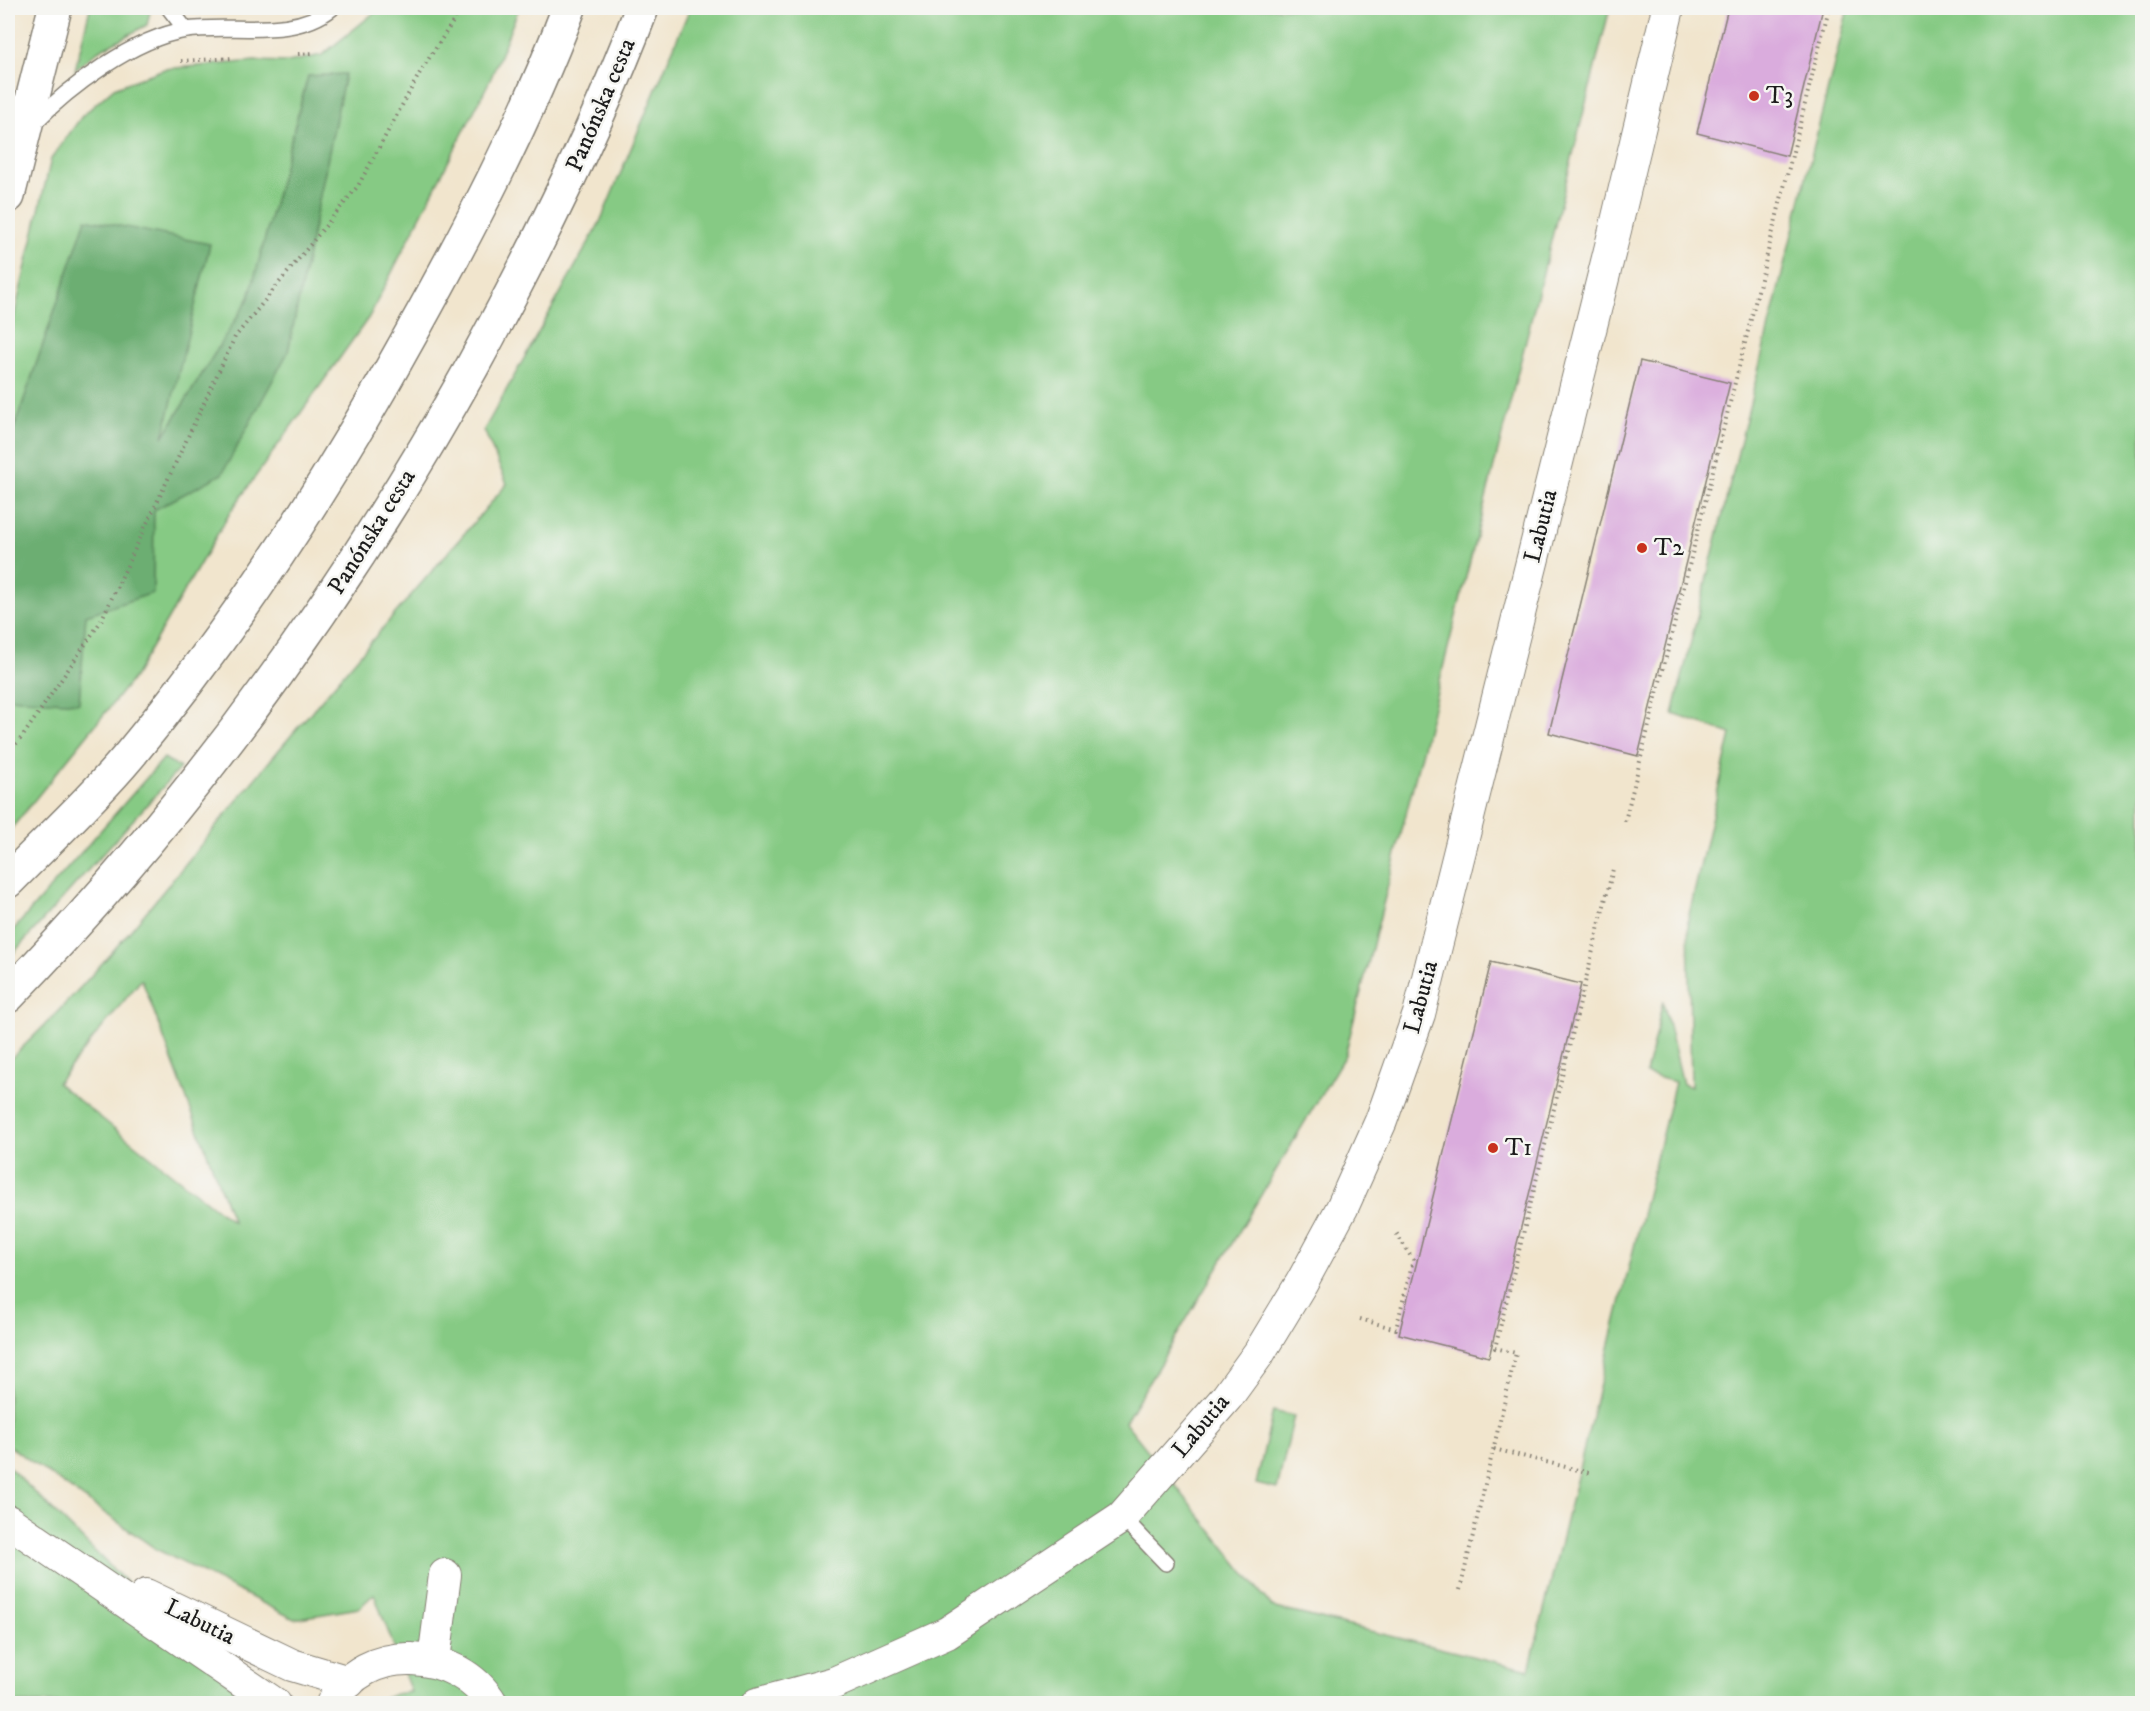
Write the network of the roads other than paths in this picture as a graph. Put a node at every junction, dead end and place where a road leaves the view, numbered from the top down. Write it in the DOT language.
graph roads {
  1 [pos="55,8"];
  2 [pos="169,8"];
  3 [pos="332,8"];
  4 [pos="569,8"];
  5 [pos="642,8"];
  6 [pos="1668,8"];
  7 [pos="186,30"];
  8 [pos="22,135"];
  9 [pos="8,196"];
  10 [pos="8,881"];
  11 [pos="8,996"];
  12 [pos="1122,1517"];
  13 [pos="8,1521"];
  14 [pos="56,1552"];
  15 [pos="1166,1563"];
  16 [pos="445,1575"];
  17 [pos="434,1660"];
  18 [pos="340,1693"];
  19 [pos="275,1704"];
  20 [pos="492,1704"];
  21 [pos="757,1704"];
  1 -- 8 [label="main road"];
  2 -- 7 [label="lane"];
  3 -- 7 [label="lane"];
  4 -- 10 [label="main road"];
  5 -- 11 [label="main road, Panónska cesta"];
  6 -- 12 [label="street, Labutia"];
  7 -- 8 [label="lane"];
  8 -- 9 [label="main road"];
  12 -- 15 [label="lane"];
  12 -- 21 [label="street, Labutia"];
  13 -- 14 [label="street, Labutia"];
  14 -- 18 [label="street, Labutia"];
  14 -- 19 [label="street, Labutia"];
  16 -- 17 [label="street"];
  17 -- 18 [label="street"];
  17 -- 20 [label="street"];
}
